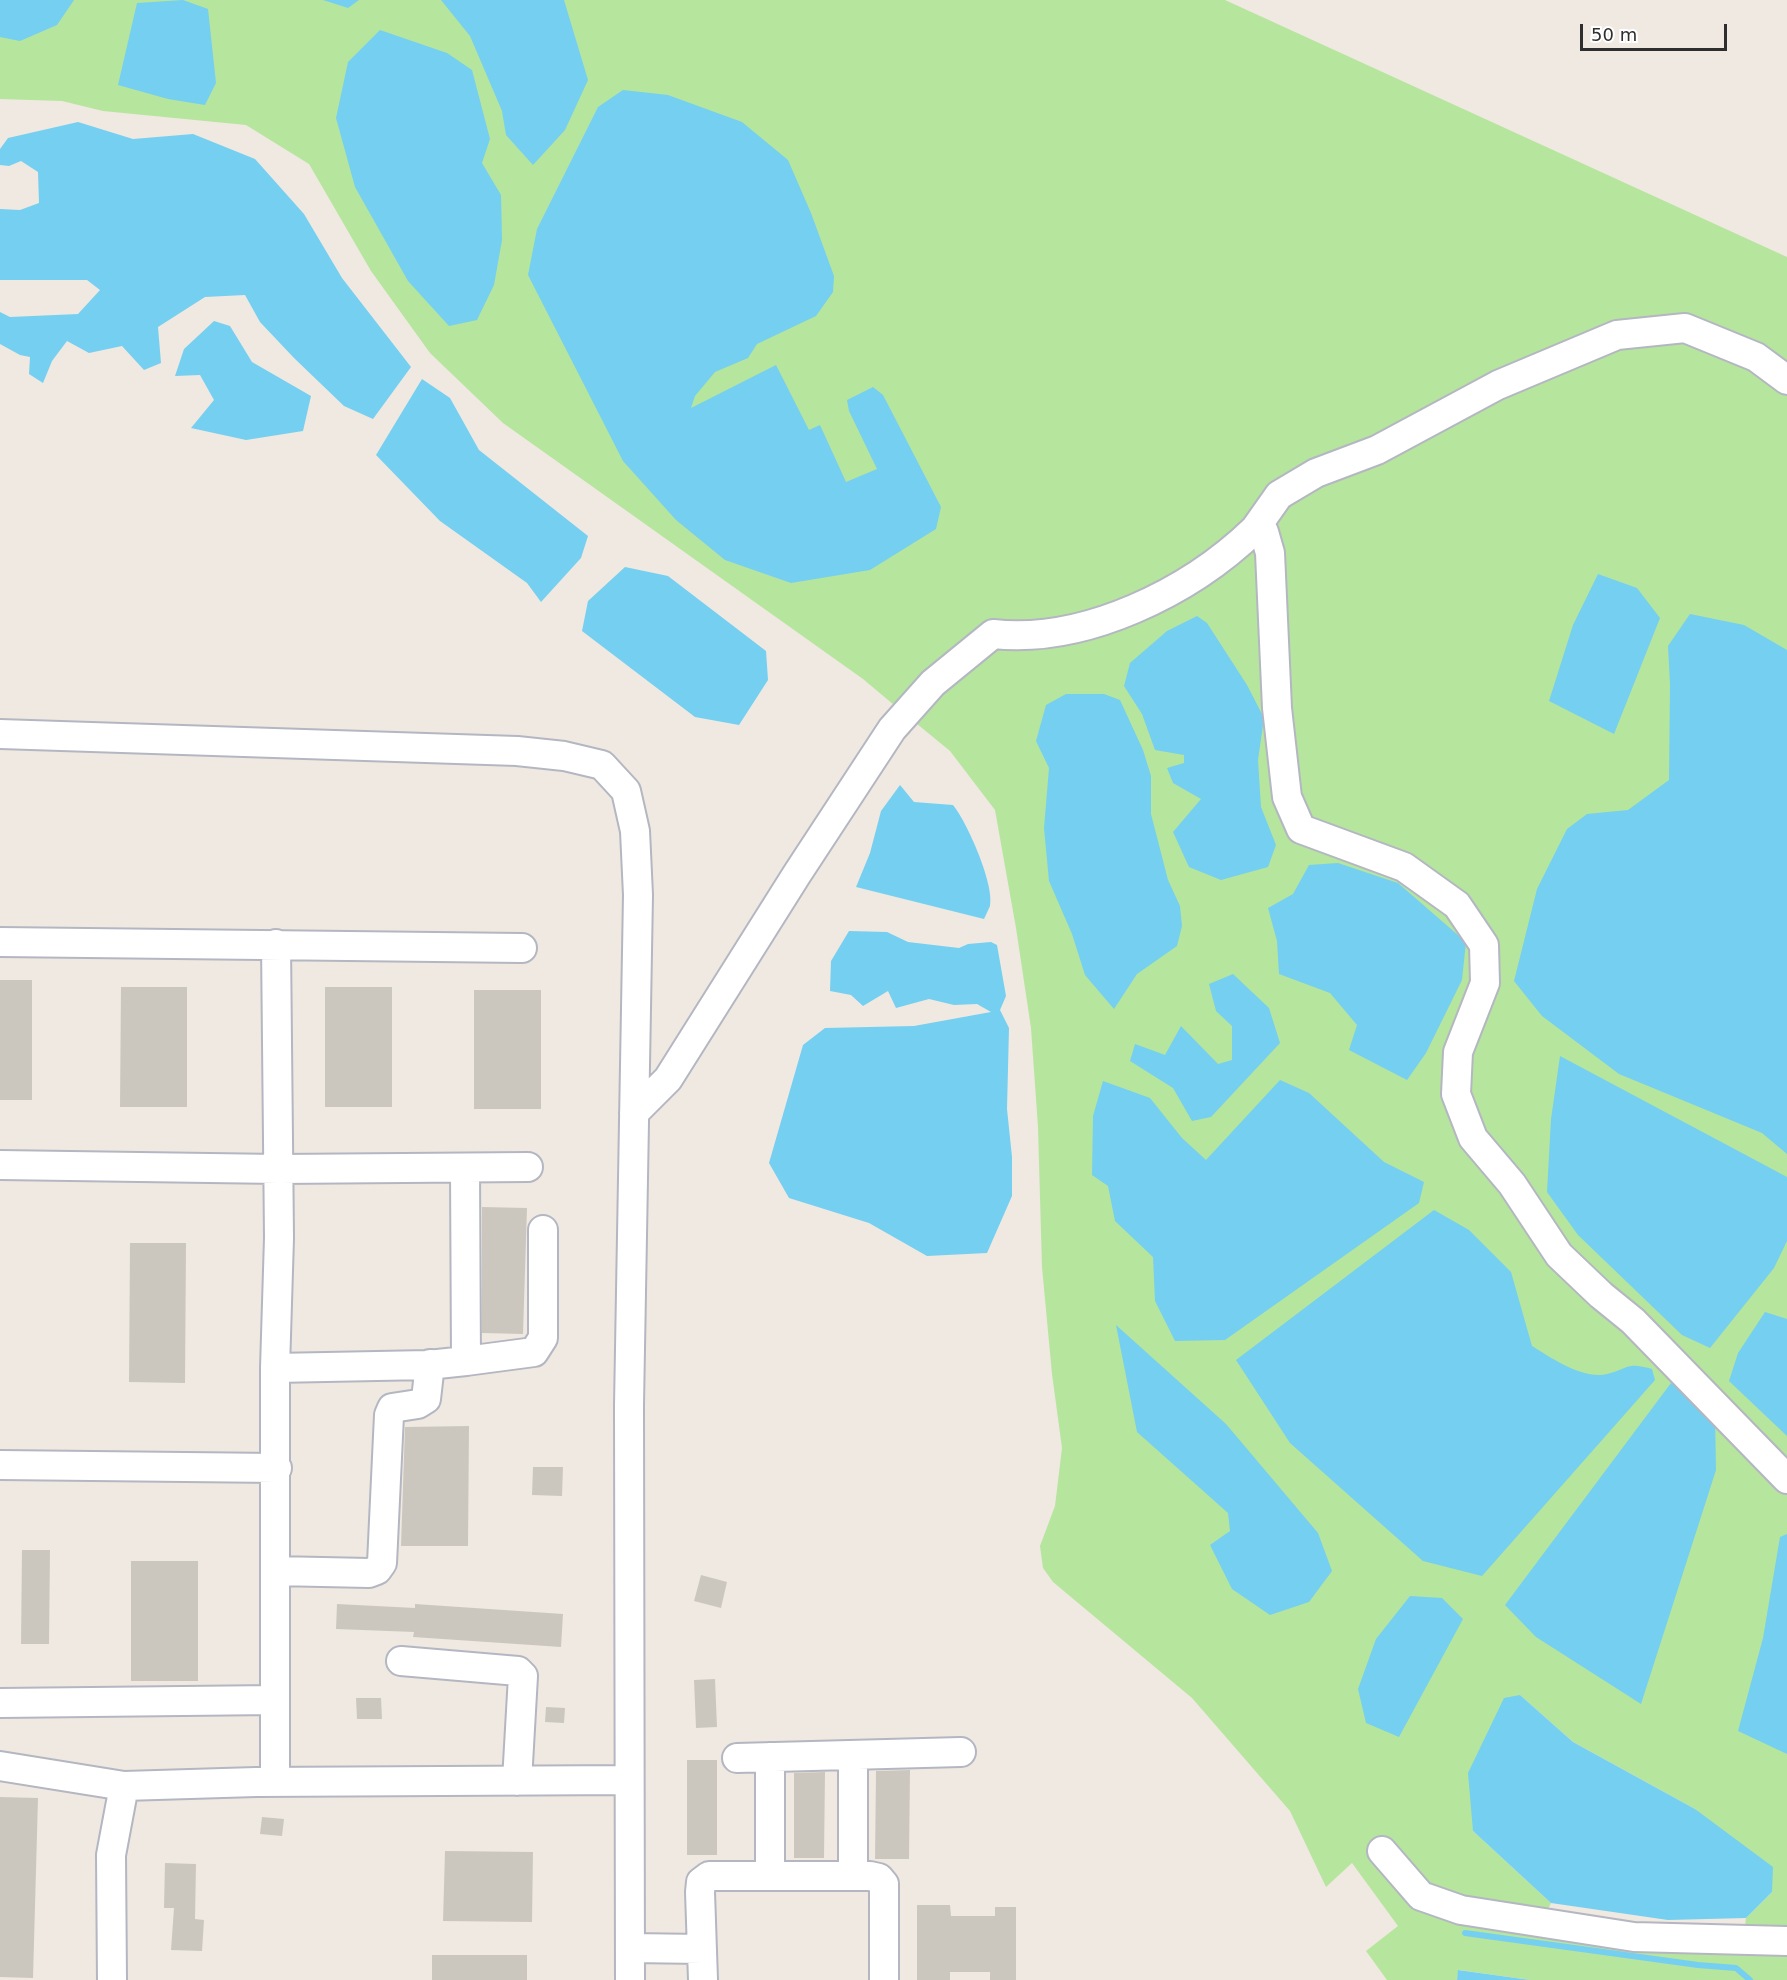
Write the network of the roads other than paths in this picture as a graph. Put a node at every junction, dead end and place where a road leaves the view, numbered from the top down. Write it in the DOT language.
graph roads {
  1 [pos="1787,380"];
  2 [pos="1255,529"];
  3 [pos="0,734"];
  4 [pos="0,942"];
  5 [pos="276,944"];
  6 [pos="522,948"];
  7 [pos="634,1113"];
  8 [pos="0,1165"];
  9 [pos="528,1167"];
  10 [pos="279,1169"];
  11 [pos="465,1170"];
  12 [pos="543,1230"];
  13 [pos="466,1360"];
  14 [pos="430,1364"];
  15 [pos="275,1368"];
  16 [pos="0,1465"];
  17 [pos="277,1468"];
  18 [pos="1787,1479"];
  19 [pos="275,1571"];
  20 [pos="401,1661"];
  21 [pos="274,1700"];
  22 [pos="0,1704"];
  23 [pos="962,1752"];
  24 [pos="853,1755"];
  25 [pos="770,1757"];
  26 [pos="738,1758"];
  27 [pos="0,1766"];
  28 [pos="629,1780"];
  29 [pos="517,1781"];
  30 [pos="275,1782"];
  31 [pos="124,1786"];
  32 [pos="1382,1851"];
  33 [pos="770,1876"];
  34 [pos="853,1876"];
  35 [pos="1787,1941"];
  36 [pos="631,1948"];
  37 [pos="702,1948"];
  38 [pos="112,1980"];
  39 [pos="630,1980"];
  40 [pos="703,1980"];
  41 [pos="884,1980"];
  1 -- 2 [label="street"];
  2 -- 7 [label="street"];
  2 -- 18 [label="street"];
  3 -- 7 [label="street"];
  4 -- 5 [label="street"];
  5 -- 6 [label="street"];
  5 -- 10 [label="street"];
  7 -- 28 [label="street"];
  8 -- 10 [label="street"];
  9 -- 11 [label="street"];
  10 -- 11 [label="street"];
  10 -- 15 [label="street"];
  11 -- 13 [label="street"];
  12 -- 13 [label="street"];
  13 -- 14 [label="street"];
  14 -- 15 [label="street"];
  14 -- 19 [label="street"];
  15 -- 17 [label="street"];
  16 -- 17 [label="street"];
  17 -- 19 [label="street"];
  19 -- 21 [label="street"];
  20 -- 29 [label="street"];
  21 -- 22 [label="street"];
  21 -- 30 [label="street"];
  23 -- 24 [label="street"];
  24 -- 25 [label="street"];
  24 -- 34 [label="street"];
  25 -- 26 [label="street"];
  25 -- 33 [label="street"];
  27 -- 31 [label="street"];
  28 -- 29 [label="street"];
  28 -- 36 [label="street"];
  29 -- 30 [label="street"];
  30 -- 31 [label="street"];
  31 -- 38 [label="street"];
  32 -- 35 [label="street"];
  33 -- 34 [label="street"];
  33 -- 37 [label="street"];
  34 -- 41 [label="street"];
  36 -- 37 [label="street"];
  36 -- 39 [label="street"];
  37 -- 40 [label="street"];
}
